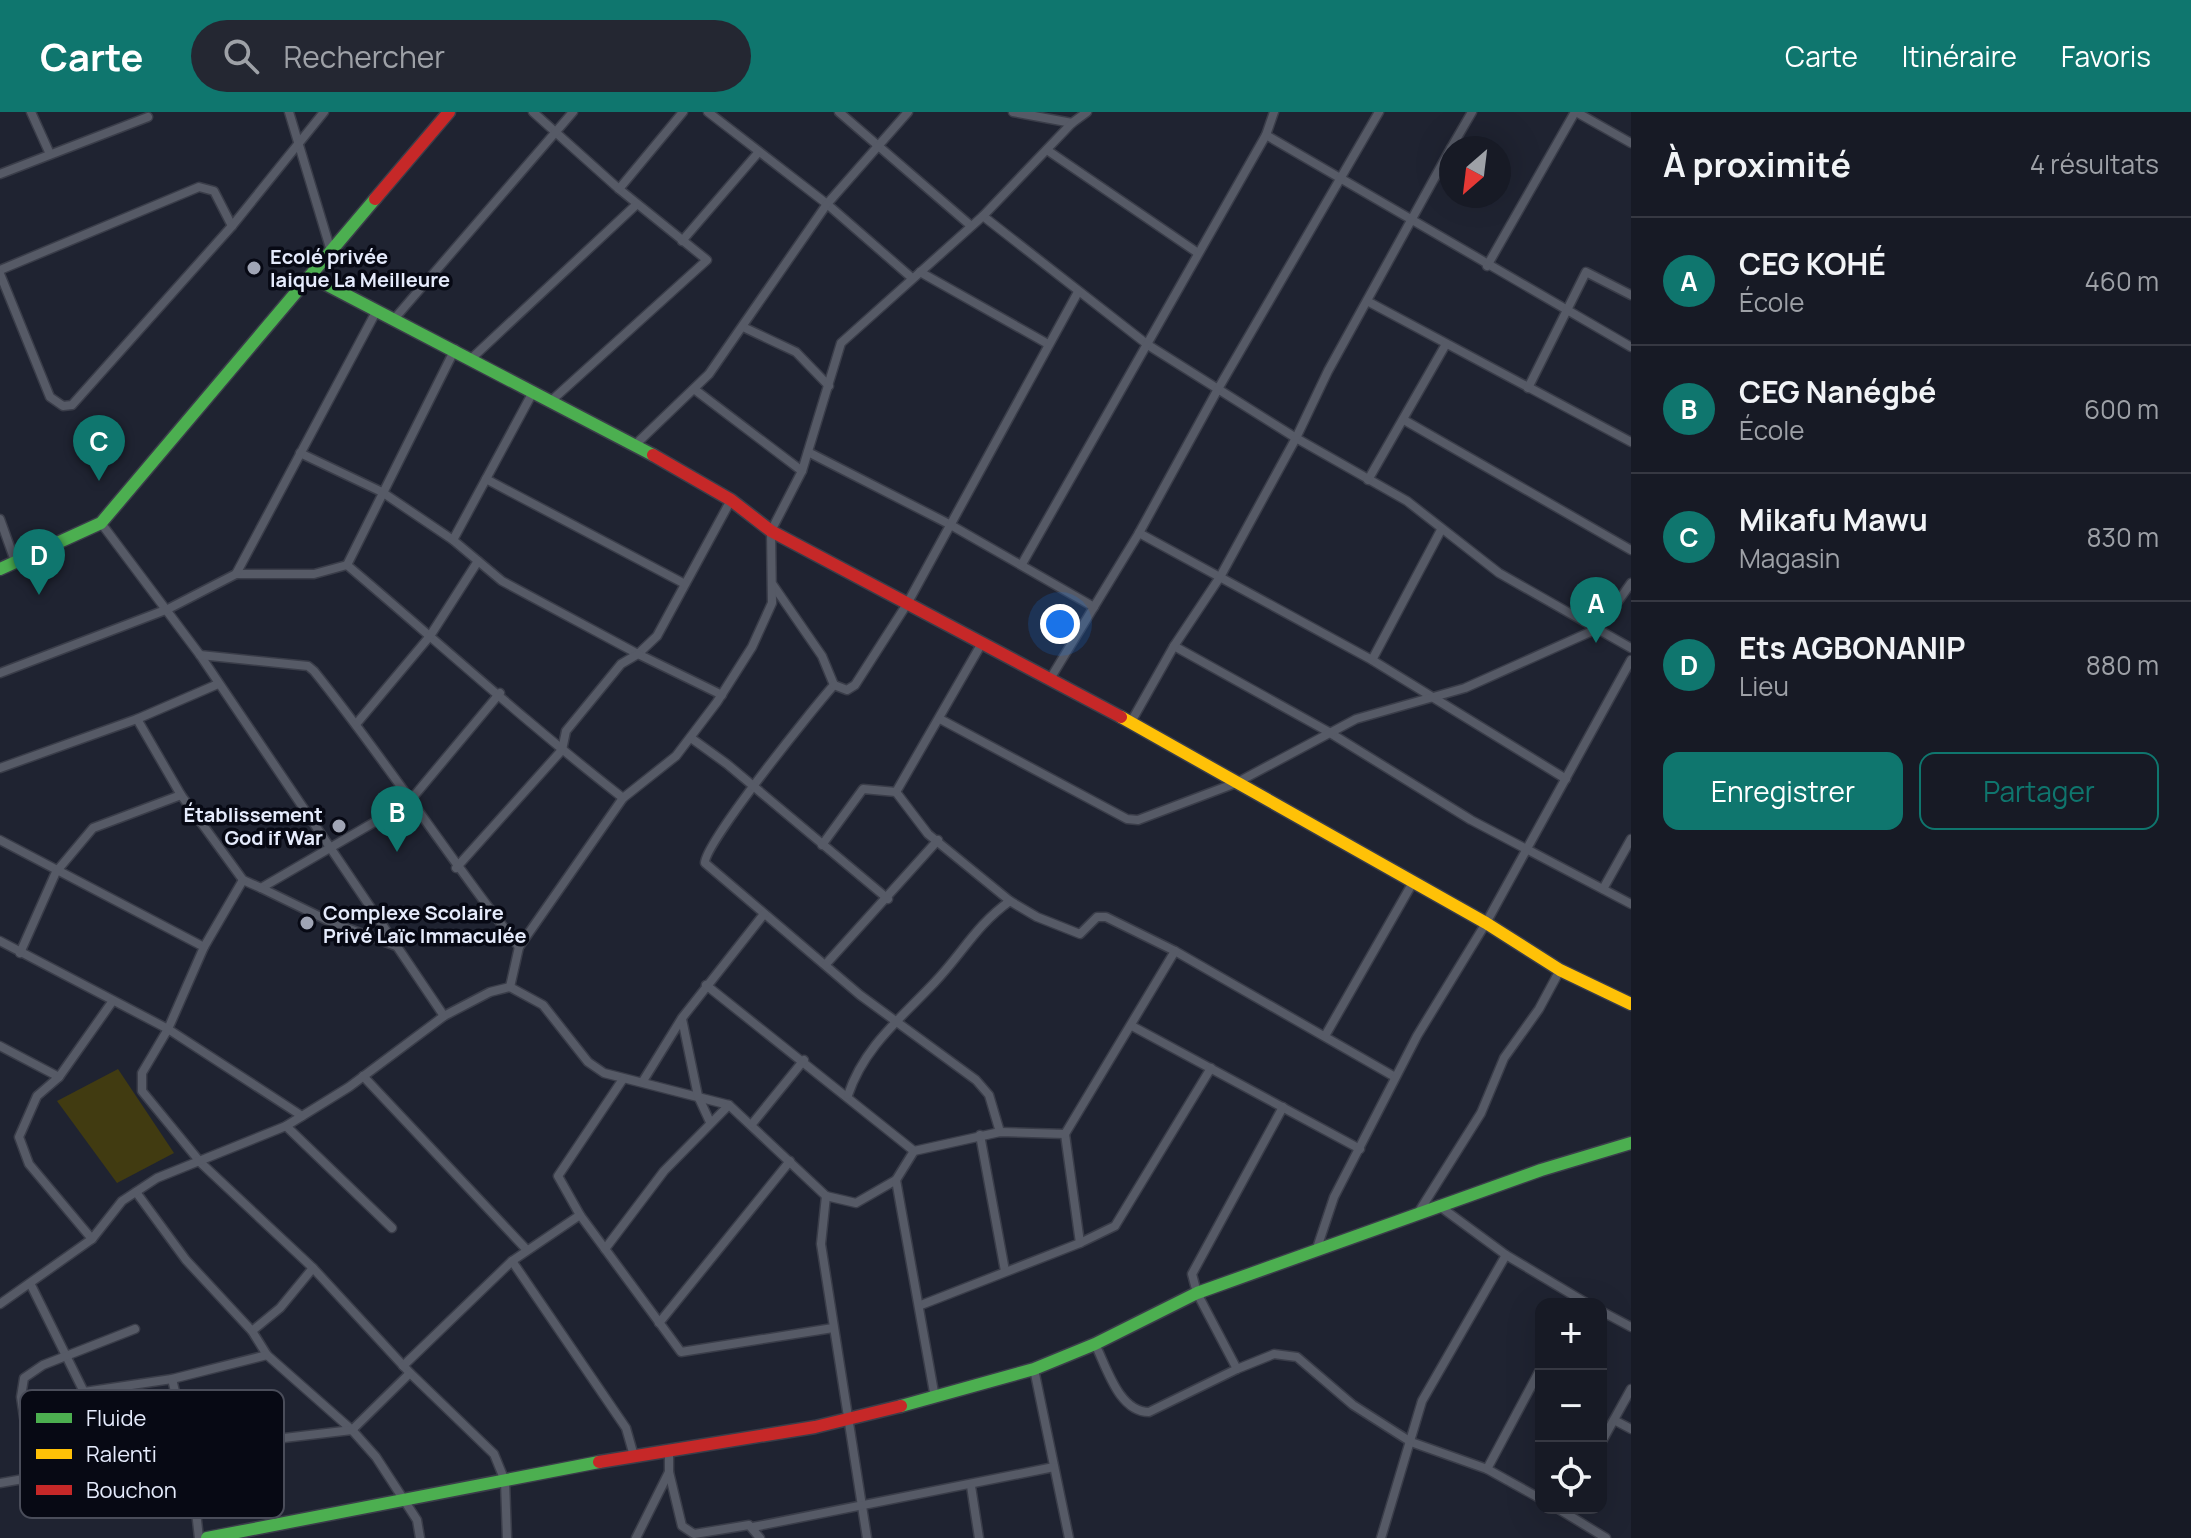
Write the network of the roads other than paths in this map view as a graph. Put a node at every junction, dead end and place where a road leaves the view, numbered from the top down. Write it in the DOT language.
graph roads {
  1 [pos="31,112"];
  2 [pos="289,112"];
  3 [pos="324,112"];
  4 [pos="449,112"];
  5 [pos="533,112"];
  6 [pos="573,112"];
  7 [pos="683,112"];
  8 [pos="708,112"];
  9 [pos="839,112"];
  10 [pos="908,112"];
  11 [pos="1013,112"];
  12 [pos="1087,112"];
  13 [pos="1274,112"];
  14 [pos="1379,112"];
  15 [pos="1472,112"];
  16 [pos="1576,112"];
  17 [pos="148,117"];
  18 [pos="1072,123"];
  19 [pos="555,134"];
  20 [pos="1266,135"];
  21 [pos="1458,136"];
  22 [pos="300,142"];
  23 [pos="1631,143"];
  24 [pos="878,145"];
  25 [pos="1047,150"];
  26 [pos="50,154"];
  27 [pos="757,154"];
  28 [pos="1439,169"];
  29 [pos="0,174"];
  30 [pos="1341,181"];
  31 [pos="619,189"];
  32 [pos="637,204"];
  33 [pos="827,204"];
  34 [pos="983,216"];
  35 [pos="1410,221"];
  36 [pos="970,225"];
  37 [pos="232,226"];
  38 [pos="682,241"];
  39 [pos="331,251"];
  40 [pos="1198,253"];
  41 [pos="1487,266"];
  42 [pos="0,272"];
  43 [pos="916,275"];
  44 [pos="310,276"];
  45 [pos="1078,292"];
  46 [pos="1631,295"];
  47 [pos="1367,301"];
  48 [pos="377,310"];
  49 [pos="1566,311"];
  50 [pos="395,318"];
  51 [pos="743,327"];
  52 [pos="1048,344"];
  53 [pos="1446,344"];
  54 [pos="1148,345"];
  55 [pos="1631,347"];
  56 [pos="455,349"];
  57 [pos="472,358"];
  58 [pos="829,386"];
  59 [pos="1528,388"];
  60 [pos="694,389"];
  61 [pos="1218,389"];
  62 [pos="533,392"];
  63 [pos="551,401"];
  64 [pos="1404,420"];
  65 [pos="1296,438"];
  66 [pos="1631,442"];
  67 [pos="635,445"];
  68 [pos="808,452"];
  69 [pos="300,453"];
  70 [pos="802,471"];
  71 [pos="486,479"];
  72 [pos="1368,480"];
  73 [pos="382,492"];
  74 [pos="731,500"];
  75 [pos="0,519"];
  76 [pos="101,523"];
  77 [pos="949,524"];
  78 [pos="1441,530"];
  79 [pos="771,531"];
  80 [pos="1139,533"];
  81 [pos="453,540"];
  82 [pos="1631,550"];
  83 [pos="15,561"];
  84 [pos="478,561"];
  85 [pos="1022,564"];
  86 [pos="347,565"];
  87 [pos="0,569"];
  88 [pos="236,574"];
  89 [pos="1220,577"];
  90 [pos="1631,583"];
  91 [pos="685,584"];
  92 [pos="773,584"];
  93 [pos="907,604"];
  94 [pos="1094,607"];
  95 [pos="168,609"];
  96 [pos="1599,628"];
  97 [pos="430,636"];
  98 [pos="982,643"];
  99 [pos="1174,646"];
  100 [pos="1631,648"];
  101 [pos="638,654"];
  102 [pos="200,655"];
  103 [pos="1372,660"];
  104 [pos="1631,660"];
  105 [pos="0,673"];
  106 [pos="1050,679"];
  107 [pos="218,684"];
  108 [pos="834,685"];
  109 [pos="500,693"];
  110 [pos="722,695"];
  111 [pos="1429,697"];
  112 [pos="137,719"];
  113 [pos="940,719"];
  114 [pos="1131,722"];
  115 [pos="357,723"];
  116 [pos="1327,731"];
  117 [pos="691,738"];
  118 [pos="562,750"];
  119 [pos="0,768"];
  120 [pos="1566,779"];
  121 [pos="1236,783"];
  122 [pos="754,788"];
  123 [pos="896,792"];
  124 [pos="181,795"];
  125 [pos="623,798"];
  126 [pos="409,802"];
  127 [pos="1631,839"];
  128 [pos="0,840"];
  129 [pos="938,840"];
  130 [pos="822,845"];
  131 [pos="1526,848"];
  132 [pos="331,849"];
  133 [pos="456,868"];
  134 [pos="56,872"];
  135 [pos="243,880"];
  136 [pos="1412,884"];
  137 [pos="261,888"];
  138 [pos="1603,889"];
  139 [pos="888,899"];
  140 [pos="1010,901"];
  141 [pos="1631,904"];
  142 [pos="764,914"];
  143 [pos="1486,923"];
  144 [pos="0,941"];
  145 [pos="396,946"];
  146 [pos="204,947"];
  147 [pos="519,947"];
  148 [pos="1175,951"];
  149 [pos="20,953"];
  150 [pos="826,964"];
  151 [pos="1560,970"];
  152 [pos="706,985"];
  153 [pos="510,987"];
  154 [pos="112,1002"];
  155 [pos="1631,1004"];
  156 [pos="444,1016"];
  157 [pos="682,1018"];
  158 [pos="894,1022"];
  159 [pos="1132,1026"];
  160 [pos="168,1029"];
  161 [pos="1325,1036"];
  162 [pos="0,1046"];
  163 [pos="804,1060"];
  164 [pos="1211,1068"];
  165 [pos="363,1076"];
  166 [pos="59,1077"];
  167 [pos="1395,1077"];
  168 [pos="623,1079"];
  169 [pos="643,1081"];
  170 [pos="848,1095"];
  171 [pos="698,1096"];
  172 [pos="729,1105"];
  173 [pos="1283,1107"];
  174 [pos="302,1116"];
  175 [pos="710,1122"];
  176 [pos="752,1124"];
  177 [pos="286,1126"];
  178 [pos="1000,1132"];
  179 [pos="1065,1134"];
  180 [pos="980,1135"];
  181 [pos="1631,1143"];
  182 [pos="1360,1149"];
  183 [pos="914,1151"];
  184 [pos="790,1161"];
  185 [pos="201,1163"];
  186 [pos="896,1180"];
  187 [pos="136,1192"];
  188 [pos="826,1196"];
  189 [pos="1437,1205"];
  190 [pos="1420,1210"];
  191 [pos="580,1215"];
  192 [pos="392,1228"];
  193 [pos="92,1239"];
  194 [pos="1080,1243"];
  195 [pos="1317,1248"];
  196 [pos="526,1249"];
  197 [pos="605,1249"];
  198 [pos="1506,1255"];
  199 [pos="512,1261"];
  200 [pos="313,1268"];
  201 [pos="1005,1271"];
  202 [pos="31,1285"];
  203 [pos="1197,1293"];
  204 [pos="1572,1298"];
  205 [pos="1,1302"];
  206 [pos="921,1305"];
  207 [pos="1607,1314"];
  208 [pos="659,1323"];
  209 [pos="1631,1327"];
  210 [pos="833,1328"];
  211 [pos="135,1329"];
  212 [pos="252,1331"];
  213 [pos="1095,1344"];
  214 [pos="267,1355"];
  215 [pos="68,1358"];
  216 [pos="407,1369"];
  217 [pos="1034,1369"];
  218 [pos="1237,1369"];
  219 [pos="1540,1370"];
  220 [pos="172,1379"];
  221 [pos="1631,1389"];
  222 [pos="21,1390"];
  223 [pos="83,1390"];
  224 [pos="98,1390"];
  225 [pos="175,1390"];
  226 [pos="935,1398"];
  227 [pos="850,1418"];
  228 [pos="1614,1420"];
  229 [pos="1631,1429"];
  230 [pos="352,1430"];
  231 [pos="284,1438"];
  232 [pos="1411,1442"];
  233 [pos="1602,1442"];
  234 [pos="669,1451"];
  235 [pos="634,1456"];
  236 [pos="1054,1467"];
  237 [pos="1487,1469"];
  238 [pos="669,1472"];
  239 [pos="20,1479"];
  240 [pos="505,1481"];
  241 [pos="0,1483"];
  242 [pos="971,1486"];
  243 [pos="1535,1496"];
  244 [pos="406,1500"];
  245 [pos="861,1505"];
  246 [pos="1568,1514"];
  247 [pos="197,1518"];
  248 [pos="753,1527"];
  249 [pos="199,1538"];
  250 [pos="207,1538"];
  251 [pos="420,1538"];
  252 [pos="507,1538"];
  253 [pos="636,1538"];
  254 [pos="760,1538"];
  255 [pos="867,1538"];
  256 [pos="979,1538"];
  257 [pos="1069,1538"];
  258 [pos="1381,1538"];
  259 [pos="1606,1538"];
  1 -- 26 [label="street"];
  2 -- 22 [label="street"];
  3 -- 22 [label="street"];
  4 -- 39 [label="street"];
  5 -- 19 [label="street"];
  6 -- 19 [label="street"];
  7 -- 31 [label="street"];
  8 -- 27 [label="street"];
  9 -- 24 [label="street"];
  10 -- 24 [label="street"];
  11 -- 18 [label="street"];
  12 -- 18 [label="street"];
  13 -- 20 [label="street"];
  14 -- 30 [label="street"];
  15 -- 21 [label="street"];
  16 -- 23 [label="street"];
  16 -- 41 [label="street"];
  17 -- 26 [label="street"];
  18 -- 25 [label="street"];
  19 -- 31 [label="street"];
  19 -- 50 [label="street"];
  20 -- 30 [label="street"];
  20 -- 40 [label="street"];
  22 -- 37 [label="street"];
  22 -- 39 [label="street"];
  24 -- 33 [label="street"];
  24 -- 36 [label="street"];
  25 -- 34 [label="street"];
  25 -- 40 [label="street"];
  26 -- 29 [label="street"];
  27 -- 33 [label="street"];
  27 -- 38 [label="street"];
  28 -- 35 [label="street"];
  30 -- 35 [label="street"];
  30 -- 61 [label="street"];
  31 -- 32 [label="street"];
  32 -- 38 [label="street"];
  32 -- 57 [label="street"];
  33 -- 43 [label="street"];
  33 -- 51 [label="street"];
  34 -- 36 [label="street"];
  34 -- 45 [label="street"];
  35 -- 41 [label="street"];
  35 -- 47 [label="street"];
  36 -- 43 [label="street"];
  37 -- 42 [label="street"];
  37 -- 42 [label="street"];
  38 -- 63 [label="street"];
  39 -- 44 [label="street"];
  40 -- 54 [label="street"];
  41 -- 49 [label="street"];
  43 -- 52 [label="street"];
  43 -- 58 [label="street"];
  44 -- 48 [label="street"];
  44 -- 76 [label="street"];
  45 -- 52 [label="street"];
  45 -- 54 [label="street"];
  46 -- 49 [label="street"];
  47 -- 53 [label="street"];
  47 -- 65 [label="street"];
  48 -- 50 [label="street"];
  48 -- 69 [label="street"];
  49 -- 55 [label="street"];
  49 -- 59 [label="street"];
  50 -- 56 [label="street"];
  51 -- 58 [label="street"];
  51 -- 60 [label="street"];
  52 -- 77 [label="street"];
  53 -- 59 [label="street"];
  53 -- 64 [label="street"];
  54 -- 61 [label="street"];
  54 -- 85 [label="street"];
  56 -- 57 [label="street"];
  56 -- 73 [label="street"];
  57 -- 62 [label="street"];
  58 -- 68 [label="street"];
  59 -- 66 [label="street"];
  60 -- 67 [label="street"];
  60 -- 70 [label="street"];
  61 -- 65 [label="street"];
  61 -- 80 [label="street"];
  62 -- 63 [label="street"];
  62 -- 71 [label="street"];
  63 -- 67 [label="street"];
  64 -- 72 [label="street"];
  64 -- 82 [label="street"];
  65 -- 72 [label="street"];
  65 -- 89 [label="street"];
  67 -- 74 [label="street"];
  68 -- 70 [label="street"];
  68 -- 77 [label="street"];
  69 -- 73 [label="street"];
  69 -- 88 [label="street"];
  70 -- 79 [label="street"];
  71 -- 81 [label="street"];
  71 -- 91 [label="street"];
  72 -- 78 [label="street"];
  73 -- 81 [label="street"];
  73 -- 86 [label="street"];
  74 -- 79 [label="street"];
  74 -- 91 [label="street"];
  75 -- 83 [label="street"];
  76 -- 83 [label="street"];
  76 -- 95 [label="street"];
  77 -- 85 [label="street"];
  77 -- 93 [label="street"];
  78 -- 96 [label="street"];
  78 -- 103 [label="street"];
  79 -- 92 [label="street"];
  79 -- 93 [label="street"];
  80 -- 89 [label="street"];
  80 -- 94 [label="street"];
  81 -- 84 [label="street"];
  83 -- 87 [label="street"];
  84 -- 97 [label="street"];
  84 -- 101 [label="street"];
  85 -- 94 [label="street"];
  86 -- 88 [label="street"];
  86 -- 97 [label="street"];
  88 -- 95 [label="street"];
  89 -- 99 [label="street"];
  89 -- 103 [label="street"];
  90 -- 96 [label="street"];
  91 -- 101 [label="street"];
  92 -- 108 [label="street"];
  92 -- 110 [label="street"];
  93 -- 98 [label="street"];
  93 -- 108 [label="street"];
  94 -- 106 [label="street"];
  95 -- 102 [label="street"];
  95 -- 105 [label="street"];
  96 -- 100 [label="street"];
  96 -- 111 [label="street"];
  97 -- 109 [label="street"];
  97 -- 115 [label="street"];
  98 -- 106 [label="street"];
  98 -- 113 [label="street"];
  99 -- 114 [label="street"];
  99 -- 116 [label="street"];
  101 -- 110 [label="street"];
  101 -- 118 [label="street"];
  102 -- 107 [label="street"];
  102 -- 115 [label="street"];
  103 -- 111 [label="street"];
  104 -- 120 [label="street"];
  106 -- 114 [label="street"];
  107 -- 112 [label="street"];
  107 -- 132 [label="street"];
  108 -- 122 [label="street"];
  109 -- 118 [label="street"];
  109 -- 126 [label="street"];
  110 -- 117 [label="street"];
  111 -- 116 [label="street"];
  111 -- 120 [label="street"];
  112 -- 119 [label="street"];
  112 -- 124 [label="street"];
  113 -- 121 [label="street"];
  113 -- 123 [label="street"];
  114 -- 121 [label="street"];
  115 -- 126 [label="street"];
  116 -- 121 [label="street"];
  116 -- 131 [label="street"];
  117 -- 122 [label="street"];
  117 -- 125 [label="street"];
  118 -- 125 [label="street"];
  118 -- 133 [label="street"];
  120 -- 131 [label="street"];
  121 -- 136 [label="street"];
  122 -- 130 [label="street"];
  122 -- 142 [label="street"];
  123 -- 129 [label="street"];
  123 -- 130 [label="street"];
  124 -- 134 [label="street"];
  124 -- 135 [label="street"];
  125 -- 147 [label="street"];
  126 -- 132 [label="street"];
  126 -- 133 [label="street"];
  127 -- 138 [label="street"];
  128 -- 134 [label="street"];
  129 -- 139 [label="street"];
  129 -- 140 [label="street"];
  130 -- 139 [label="street"];
  131 -- 138 [label="street"];
  131 -- 143 [label="street"];
  132 -- 137 [label="street"];
  132 -- 145 [label="street"];
  133 -- 147 [label="street"];
  134 -- 146 [label="street"];
  134 -- 149 [label="street"];
  135 -- 137 [label="street"];
  135 -- 146 [label="street"];
  136 -- 143 [label="street"];
  136 -- 161 [label="street"];
  137 -- 145 [label="street"];
  138 -- 141 [label="street"];
  139 -- 150 [label="street"];
  140 -- 148 [label="street"];
  140 -- 158 [label="street"];
  142 -- 150 [label="street"];
  142 -- 152 [label="street"];
  143 -- 151 [label="street"];
  143 -- 167 [label="street"];
  144 -- 149 [label="street"];
  145 -- 156 [label="street"];
  146 -- 160 [label="street"];
  147 -- 153 [label="street"];
  148 -- 159 [label="street"];
  148 -- 161 [label="street"];
  149 -- 154 [label="street"];
  150 -- 158 [label="street"];
  151 -- 155 [label="street"];
  151 -- 190 [label="street"];
  152 -- 157 [label="street"];
  152 -- 163 [label="street"];
  153 -- 156 [label="street"];
  153 -- 168 [label="street"];
  154 -- 160 [label="street"];
  154 -- 166 [label="street"];
  156 -- 165 [label="street"];
  157 -- 169 [label="street"];
  157 -- 171 [label="street"];
  158 -- 170 [label="street"];
  158 -- 178 [label="street"];
  159 -- 164 [label="street"];
  159 -- 179 [label="street"];
  160 -- 174 [label="street"];
  160 -- 185 [label="street"];
  161 -- 167 [label="street"];
  162 -- 166 [label="street"];
  163 -- 170 [label="street"];
  163 -- 176 [label="street"];
  164 -- 173 [label="street"];
  164 -- 194 [label="street"];
  165 -- 174 [label="street"];
  165 -- 196 [label="street"];
  166 -- 193 [label="street"];
  167 -- 182 [label="street"];
  168 -- 169 [label="street"];
  168 -- 191 [label="street"];
  169 -- 171 [label="street"];
  170 -- 183 [label="street"];
  171 -- 172 [label="street"];
  171 -- 175 [label="street"];
  172 -- 175 [label="street"];
  172 -- 176 [label="street"];
  173 -- 182 [label="street"];
  173 -- 203 [label="street"];
  174 -- 177 [label="street"];
  175 -- 197 [label="street"];
  176 -- 184 [label="street"];
  177 -- 185 [label="street"];
  177 -- 192 [label="street"];
  178 -- 179 [label="street"];
  178 -- 180 [label="street"];
  179 -- 194 [label="street"];
  180 -- 183 [label="street"];
  180 -- 201 [label="street"];
  181 -- 189 [label="street"];
  182 -- 195 [label="street"];
  183 -- 186 [label="street"];
  184 -- 188 [label="street"];
  184 -- 208 [label="street"];
  185 -- 187 [label="street"];
  185 -- 200 [label="street"];
  186 -- 188 [label="street"];
  186 -- 206 [label="street"];
  187 -- 193 [label="street"];
  187 -- 212 [label="street"];
  188 -- 210 [label="street"];
  189 -- 190 [label="street"];
  189 -- 198 [label="street"];
  190 -- 195 [label="street"];
  191 -- 196 [label="street"];
  191 -- 197 [label="street"];
  193 -- 202 [label="street"];
  194 -- 201 [label="street"];
  195 -- 203 [label="street"];
  196 -- 199 [label="street"];
  197 -- 208 [label="street"];
  198 -- 204 [label="street"];
  198 -- 232 [label="street"];
  199 -- 216 [label="street"];
  199 -- 235 [label="street"];
  200 -- 212 [label="street"];
  200 -- 216 [label="street"];
  201 -- 206 [label="street"];
  202 -- 205 [label="street"];
  202 -- 215 [label="street"];
  203 -- 213 [label="street"];
  203 -- 218 [label="street"];
  206 -- 226 [label="street"];
  207 -- 209 [label="street"];
  208 -- 210 [label="street"];
  210 -- 227 [label="street"];
  211 -- 215 [label="street"];
  212 -- 214 [label="street"];
  213 -- 217 [label="street"];
  213 -- 218 [label="street"];
  214 -- 220 [label="street"];
  214 -- 230 [label="street"];
  215 -- 222 [label="street"];
  215 -- 223 [label="street"];
  216 -- 230 [label="street"];
  216 -- 240 [label="street"];
  217 -- 226 [label="street"];
  217 -- 236 [label="street"];
  218 -- 232 [label="street"];
  219 -- 237 [label="street"];
  220 -- 224 [label="street"];
  220 -- 225 [label="street"];
  221 -- 228 [label="street"];
  226 -- 227 [label="street"];
  227 -- 234 [label="street"];
  227 -- 245 [label="street"];
  228 -- 229 [label="street"];
  228 -- 233 [label="street"];
  230 -- 231 [label="street"];
  230 -- 244 [label="street"];
  232 -- 237 [label="street"];
  232 -- 258 [label="street"];
  234 -- 235 [label="street"];
  234 -- 238 [label="street"];
  235 -- 240 [label="street"];
  236 -- 242 [label="street"];
  236 -- 257 [label="street"];
  237 -- 243 [label="street"];
  238 -- 248 [label="street"];
  238 -- 253 [label="street"];
  239 -- 241 [label="street"];
  240 -- 244 [label="street"];
  240 -- 252 [label="street"];
  242 -- 245 [label="street"];
  242 -- 256 [label="street"];
  244 -- 250 [label="street"];
  244 -- 251 [label="street"];
  245 -- 248 [label="street"];
  245 -- 255 [label="street"];
  246 -- 259 [label="street"];
  247 -- 249 [label="street"];
  248 -- 254 [label="street"];
}
